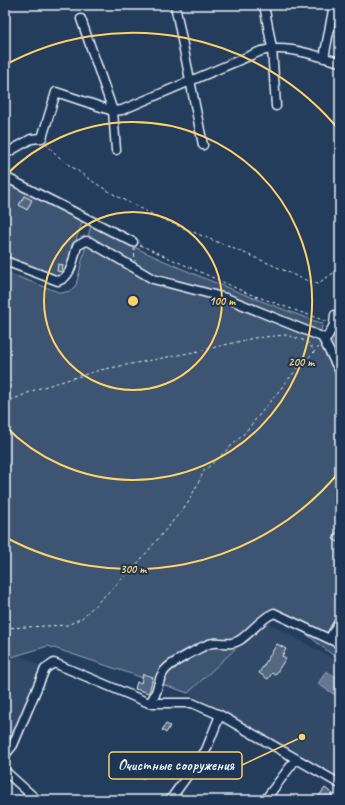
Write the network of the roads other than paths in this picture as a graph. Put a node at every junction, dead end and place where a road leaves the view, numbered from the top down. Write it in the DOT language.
graph roads {
  1 [pos="175,5"];
  2 [pos="264,5"];
  3 [pos="334,5"];
  4 [pos="81,19"];
  5 [pos="272,48"];
  6 [pos="324,58"];
  7 [pos="340,62"];
  8 [pos="190,81"];
  9 [pos="276,106"];
  10 [pos="113,111"];
  11 [pos="203,145"];
  12 [pos="116,150"];
  13 [pos="5,154"];
  14 [pos="5,177"];
  15 [pos="133,242"];
  16 [pos="5,261"];
  17 [pos="335,315"];
  18 [pos="337,325"];
  19 [pos="325,341"];
  20 [pos="340,372"];
  21 [pos="340,620"];
  22 [pos="330,638"];
  23 [pos="340,644"];
  24 [pos="149,702"];
  25 [pos="220,715"];
  26 [pos="5,755"];
  27 [pos="296,759"];
  28 [pos="5,771"];
  29 [pos="340,784"];
  30 [pos="37,800"];
  31 [pos="170,800"];
  32 [pos="265,800"];
  1 -- 8 [label="street"];
  2 -- 5 [label="street"];
  3 -- 6 [label="street"];
  4 -- 10 [label="street"];
  5 -- 6 [label="street"];
  5 -- 8 [label="street"];
  5 -- 9 [label="street"];
  6 -- 7 [label="street"];
  8 -- 10 [label="street"];
  8 -- 11 [label="street"];
  10 -- 12 [label="street"];
  10 -- 13 [label="street"];
  14 -- 15 [label="street"];
  16 -- 19 [label="street"];
  17 -- 18 [label="street"];
  18 -- 19 [label="street"];
  19 -- 20 [label="street"];
  21 -- 22 [label="street"];
  22 -- 23 [label="street"];
  22 -- 24 [label="street"];
  24 -- 25 [label="street"];
  24 -- 26 [label="street"];
  25 -- 27 [label="street"];
  25 -- 31 [label="street"];
  27 -- 29 [label="street"];
  27 -- 32 [label="street"];
  28 -- 30 [label="street"];
}
